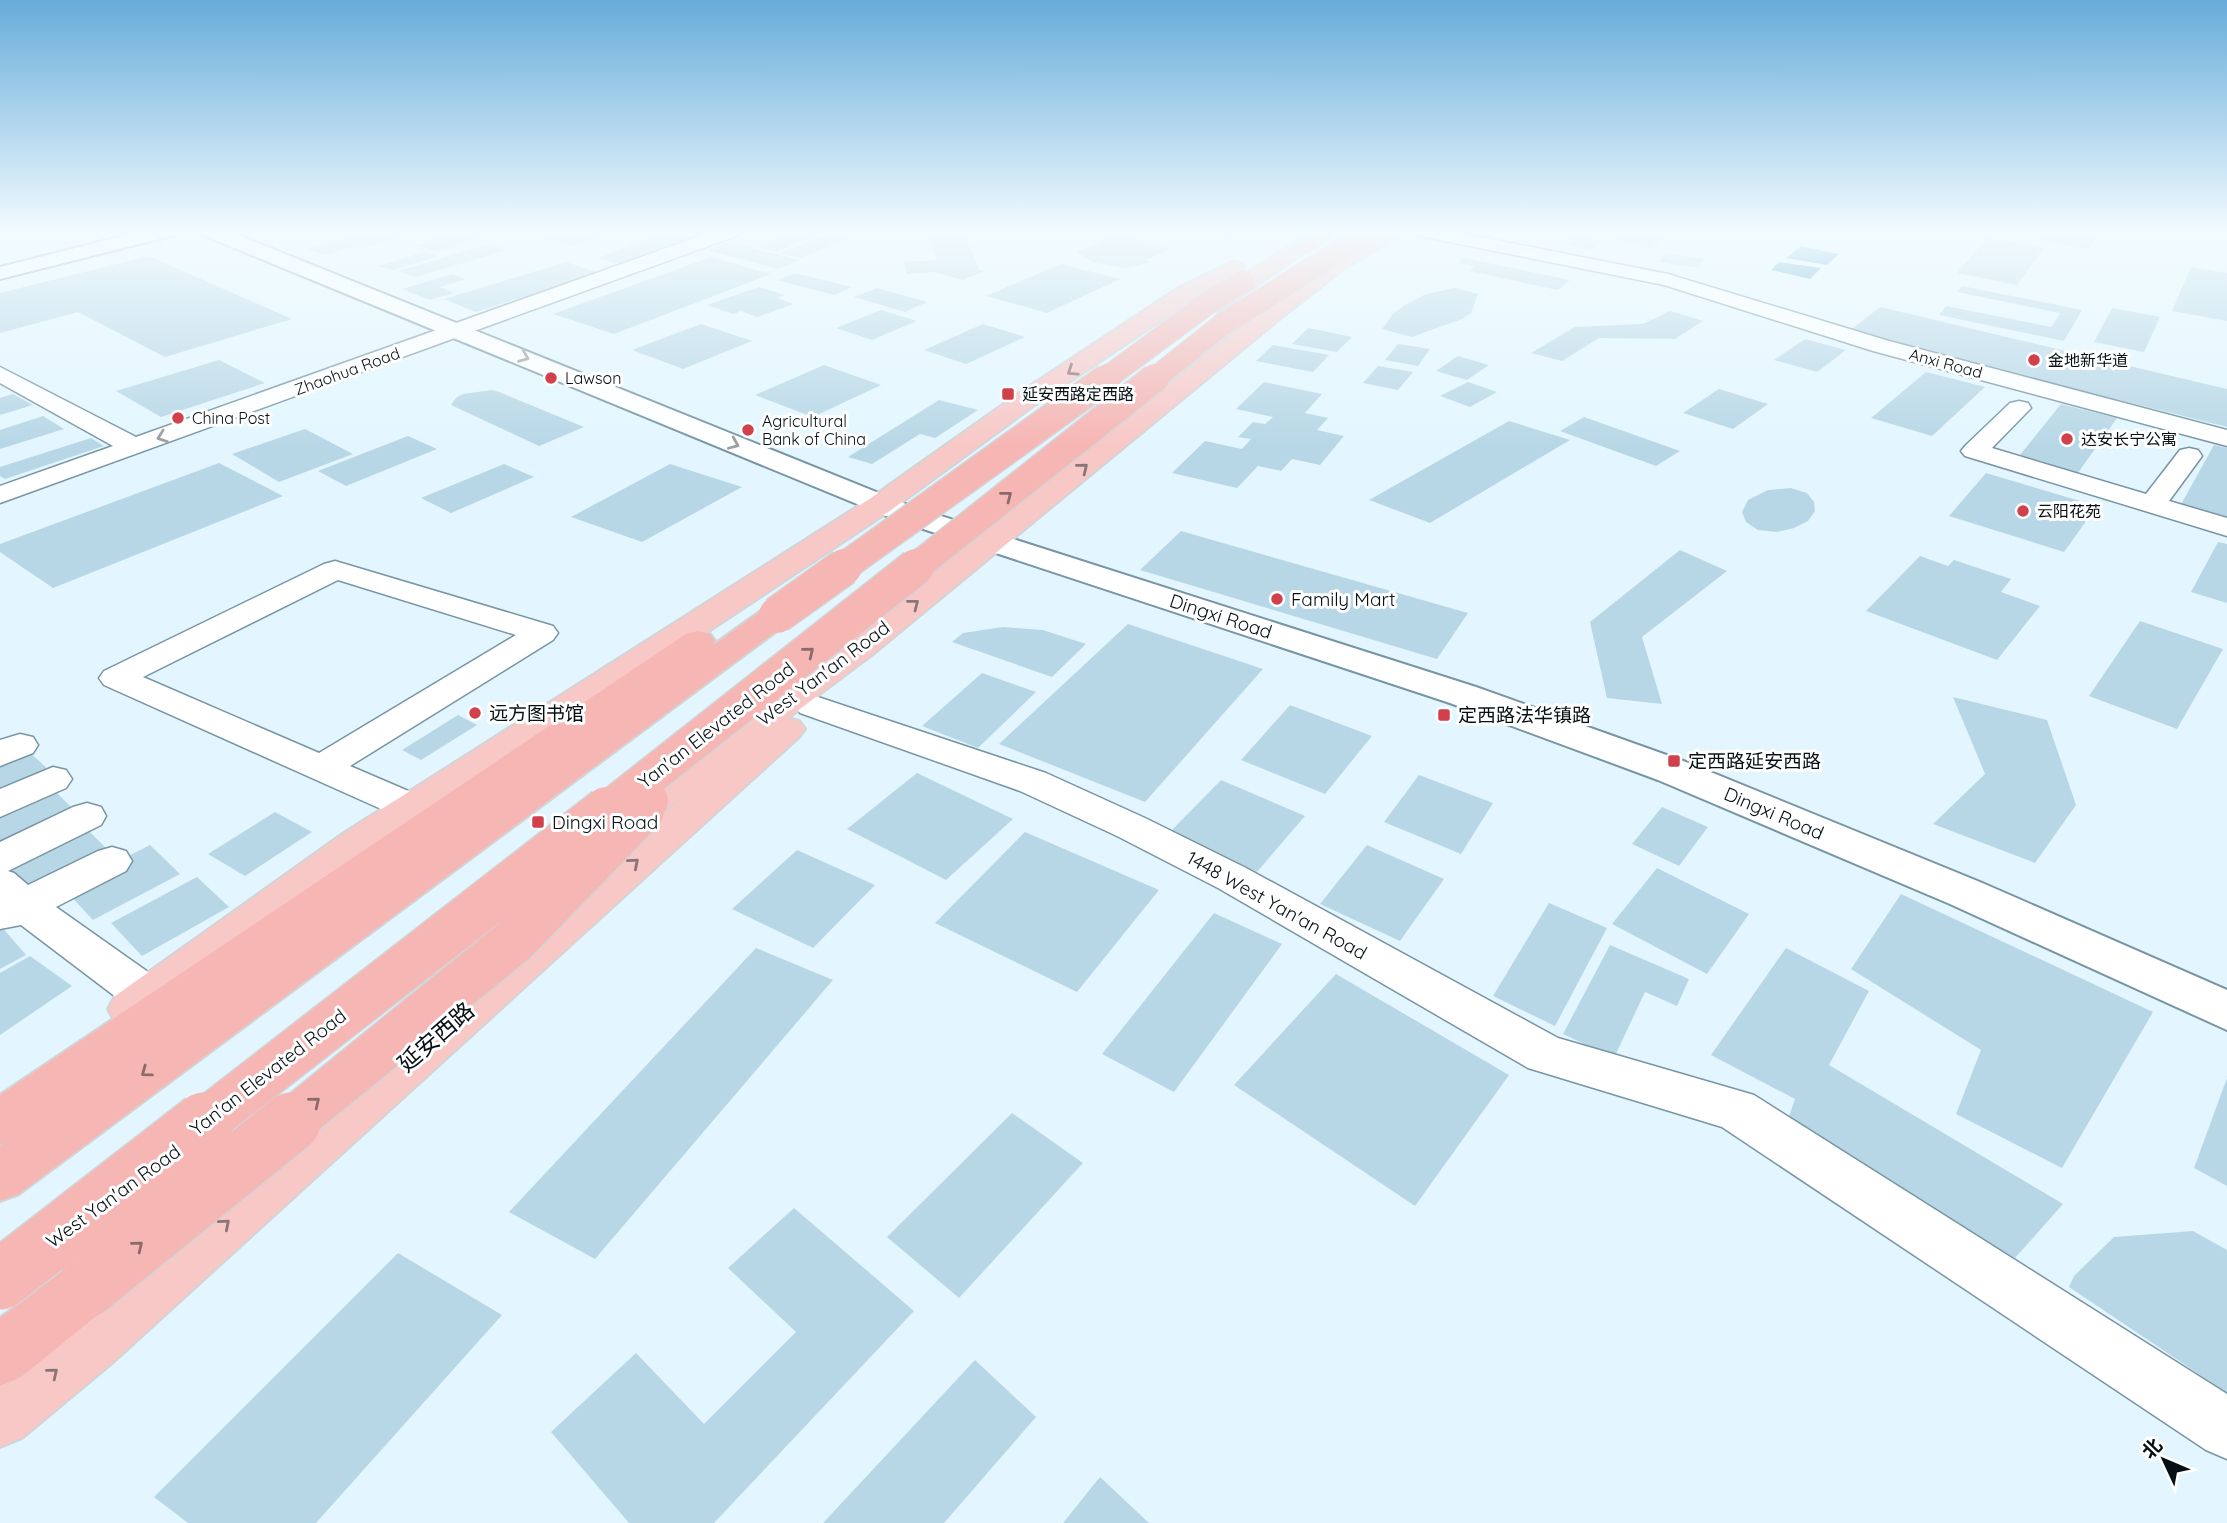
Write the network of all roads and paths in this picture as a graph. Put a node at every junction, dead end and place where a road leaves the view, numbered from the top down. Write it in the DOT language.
graph roads {
  1 [pos="387,302"];
  2 [pos="540,302"];
  3 [pos="1173,302"];
  4 [pos="1209,302"];
  5 [pos="1218,302"];
  6 [pos="1259,302"];
  7 [pos="1287,302"];
  8 [pos="1739,302"];
  9 [pos="1185,323"];
  10 [pos="460,331"];
  11 [pos="1104,349"];
  12 [pos="0,373"];
  13 [pos="2019,408"];
  14 [pos="1038,429"];
  15 [pos="2227,438"];
  16 [pos="134,447"];
  17 [pos="2189,456"];
  18 [pos="0,495"];
  19 [pos="2152,504"];
  20 [pos="893,509"];
  21 [pos="2227,527"];
  22 [pos="992,543"];
  23 [pos="861,647"];
  24 [pos="812,706"];
  25 [pos="737,710"];
  26 [pos="321,768"];
  27 [pos="53,779"];
  28 [pos="0,804"];
  29 [pos="413,808"];
  30 [pos="87,817"];
  31 [pos="0,859"];
  32 [pos="112,861"];
  33 [pos="8,902"];
  34 [pos="149,997"];
  35 [pos="2227,1011"];
  36 [pos="0,1104"];
  37 [pos="0,1123"];
  38 [pos="0,1138"];
  39 [pos="0,1177"];
  40 [pos="0,1279"];
  41 [pos="0,1356"];
  42 [pos="0,1416"];
  43 [pos="2227,1429"];
  1 -- 10 [label="street, Dingxi Road"];
  2 -- 10 [label="street, Zhaohua Road"];
  3 -- 11 [label="main road"];
  4 -- 14 [label="highway, bridge"];
  5 -- 9 [label="main road"];
  25 -- 6 [label="highway, Yan'an Elevated Road, one-way, bridge"];
  22 -- 7 [label="main road, West Yan'an Road, one-way"];
  8 -- 15 [label="street, Anxi Road"];
  9 -- 11 [label="main road"];
  9 -- 20 [label="main road"];
  10 -- 16 [label="street, Zhaohua Road, one-way"];
  10 -- 20 [label="street, Dingxi Road, one-way"];
  11 -- 20 [label="main road, one-way"];
  12 -- 16 [label="street"];
  13 -- 19 [label="street"];
  14 -- 37 [label="highway, bridge"];
  14 -- 39 [label="highway, one-way, bridge"];
  16 -- 18 [label="street, Zhaohua Road"];
  17 -- 19 [label="street"];
  19 -- 21 [label="street"];
  20 -- 22 [label="street, Dingxi Road"];
  20 -- 29 [label="main road"];
  20 -- 38 [label="main road"];
  23 -- 22 [label="main road, West Yan'an Road, one-way"];
  22 -- 35 [label="street, Dingxi Road"];
  23 -- 24 [label="main road, 延安西路"];
  23 -- 40 [label="main road, West Yan'an Road"];
  42 -- 24 [label="main road, 延安西路, one-way"];
  24 -- 43 [label="street, 1448 West Yan'an Road"];
  25 -- 40 [label="highway, Yan'an Elevated Road, bridge"];
  41 -- 25 [label="highway, one-way, bridge"];
  26 -- 26 [label="street"];
  26 -- 29 [label="street"];
  27 -- 28 [label="street"];
  29 -- 34 [label="main road"];
  30 -- 31 [label="street"];
  32 -- 33 [label="street"];
  33 -- 34 [label="street"];
  34 -- 36 [label="main road"];
}
